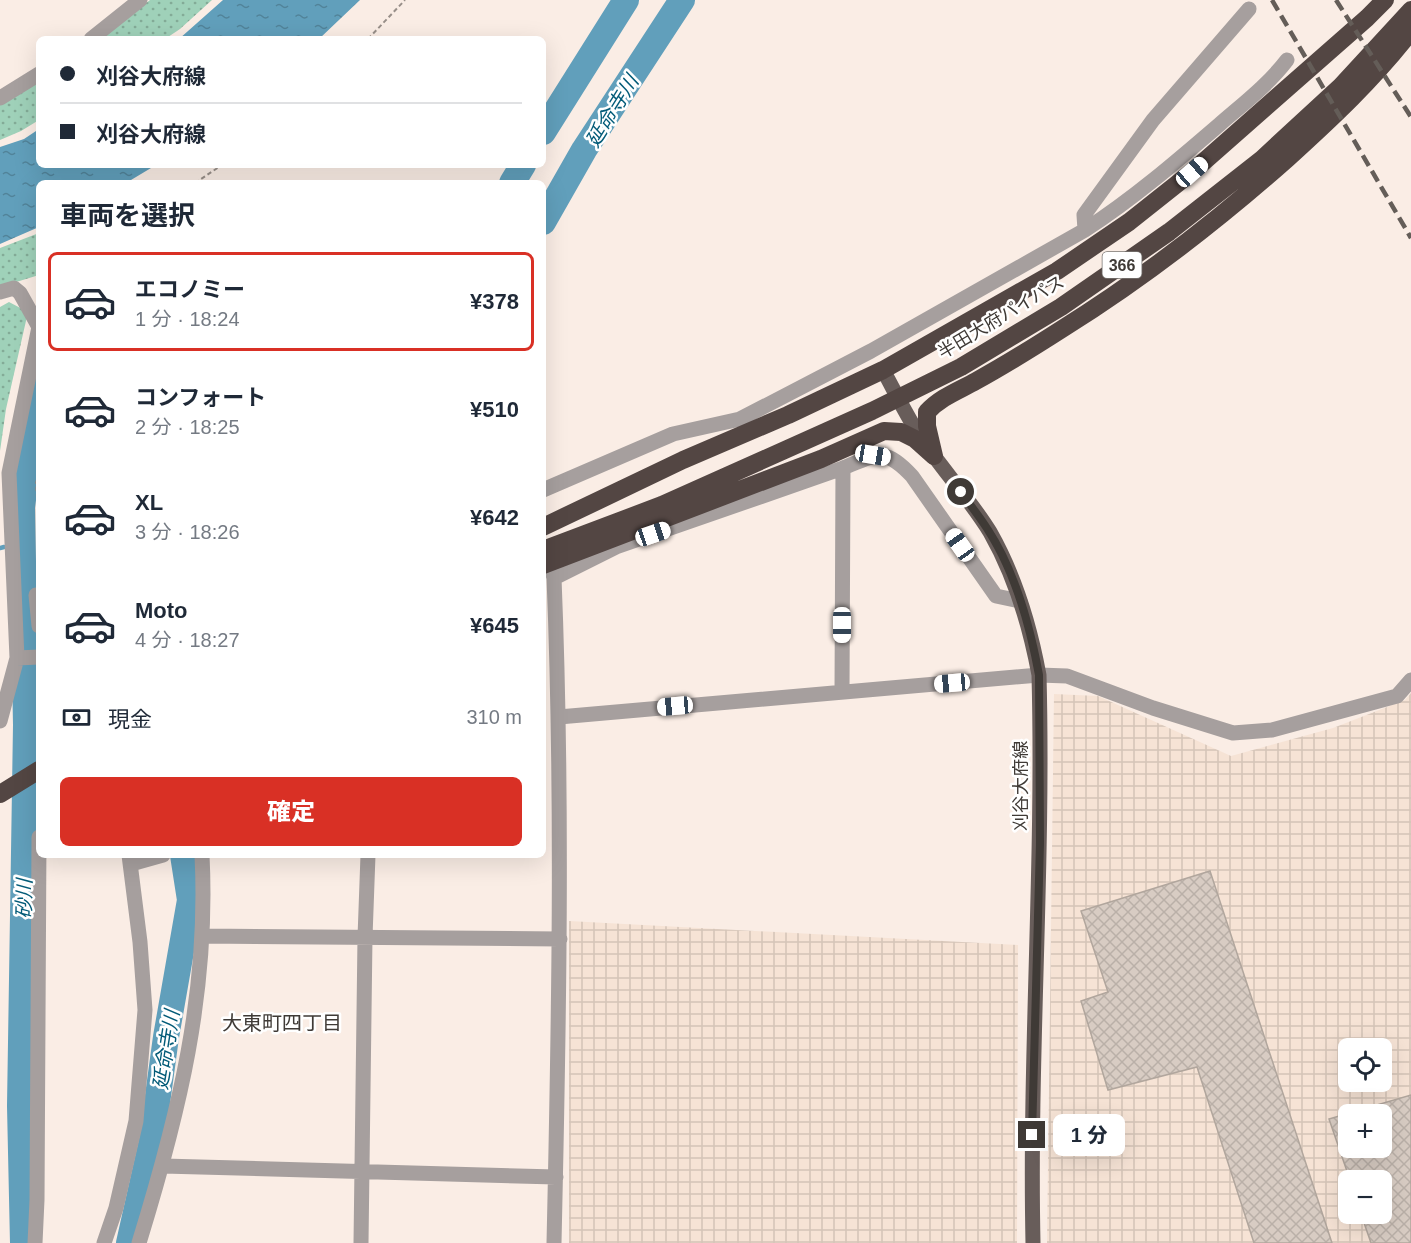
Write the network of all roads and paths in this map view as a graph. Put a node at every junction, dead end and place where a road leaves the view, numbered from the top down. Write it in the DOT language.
graph roads {
  1 [pos="140,0"];
  2 [pos="405,0"];
  3 [pos="1385,0"];
  4 [pos="1249,9"];
  5 [pos="1411,10"];
  6 [pos="1411,31"];
  7 [pos="95,36"];
  8 [pos="371,36"];
  9 [pos="1287,60"];
  10 [pos="36,76"];
  11 [pos="0,98"];
  12 [pos="218,168"];
  13 [pos="200,180"];
  14 [pos="1085,230"];
  15 [pos="0,292"];
  16 [pos="36,322"];
  17 [pos="36,342"];
  18 [pos="884,370"];
  19 [pos="934,456"];
  20 [pos="843,468"];
  21 [pos="546,489"];
  22 [pos="546,525"];
  23 [pos="546,549"];
  24 [pos="550,571"];
  25 [pos="7,582"];
  26 [pos="1020,601"];
  27 [pos="549,602"];
  28 [pos="36,657"];
  29 [pos="17,658"];
  30 [pos="1039,675"];
  31 [pos="1411,680"];
  32 [pos="842,692"];
  33 [pos="559,717"];
  34 [pos="0,721"];
  35 [pos="36,772"];
  36 [pos="0,794"];
  37 [pos="39,858"];
  38 [pos="202,858"];
  39 [pos="368,858"];
  40 [pos="130,860"];
  41 [pos="203,936"];
  42 [pos="365,937"];
  43 [pos="560,939"];
  44 [pos="163,1166"];
  45 [pos="362,1171"];
  46 [pos="556,1177"];
  47 [pos="35,1243"];
  48 [pos="104,1243"];
  49 [pos="140,1243"];
  50 [pos="361,1243"];
  51 [pos="554,1243"];
  52 [pos="1033,1243"];
  1 -- 7 [label="street"];
  2 -- 8 [label="path"];
  3 -- 18 [label="highway, 366"];
  4 -- 14 [label="street"];
  5 -- 23 [label="highway, 半田大府パイパス / 366"];
  6 -- 19 [label="highway, 366"];
  9 -- 14 [label="street"];
  10 -- 11 [label="street"];
  12 -- 13 [label="path"];
  14 -- 21 [label="street"];
  15 -- 16 [label="street"];
  17 -- 25 [label="street"];
  18 -- 19 [label="main road, 刈谷大府線"];
  18 -- 22 [label="highway, 366"];
  19 -- 24 [label="highway"];
  19 -- 26 [label="main road, 刈谷大府線"];
  20 -- 24 [label="street"];
  20 -- 26 [label="street"];
  20 -- 32 [label="street"];
  24 -- 27 [label="street"];
  25 -- 29 [label="street"];
  26 -- 30 [label="main road, 刈谷大府線"];
  27 -- 33 [label="street"];
  28 -- 29 [label="street"];
  29 -- 34 [label="street"];
  30 -- 31 [label="street"];
  30 -- 32 [label="street"];
  30 -- 52 [label="main road, 刈谷大府線"];
  32 -- 33 [label="street"];
  33 -- 43 [label="street"];
  35 -- 36 [label="highway"];
  37 -- 47 [label="street"];
  38 -- 41 [label="street"];
  39 -- 42 [label="street"];
  40 -- 48 [label="street"];
  41 -- 42 [label="street"];
  41 -- 44 [label="street"];
  42 -- 43 [label="street"];
  42 -- 45 [label="street"];
  43 -- 46 [label="street"];
  44 -- 45 [label="street"];
  44 -- 49 [label="street"];
  45 -- 46 [label="street"];
  45 -- 50 [label="street"];
  46 -- 51 [label="street"];
}
